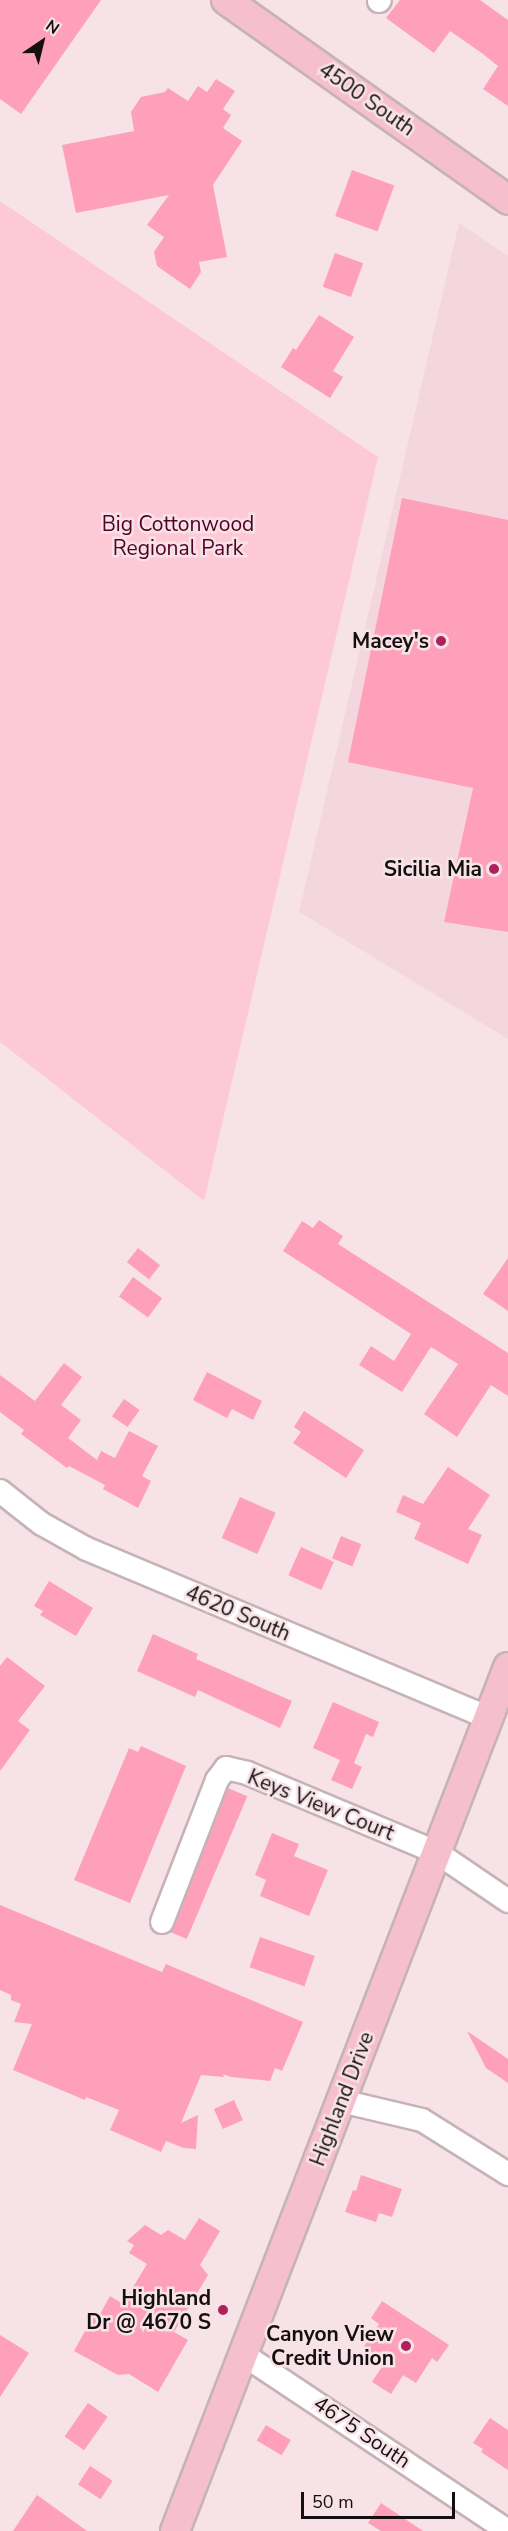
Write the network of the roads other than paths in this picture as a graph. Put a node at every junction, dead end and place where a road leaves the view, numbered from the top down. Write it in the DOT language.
graph roads {
  1 [pos="226,0"];
  2 [pos="508,200"];
  3 [pos="0,1491"];
  4 [pos="508,1667"];
  5 [pos="487,1717"];
  6 [pos="436,1852"];
  7 [pos="508,1900"];
  8 [pos="162,1922"];
  9 [pos="342,2102"];
  10 [pos="508,2174"];
  11 [pos="244,2355"];
  12 [pos="175,2531"];
  13 [pos="508,2531"];
  1 -- 2 [label="main road, 4500 South"];
  3 -- 5 [label="street, 4620 South"];
  4 -- 5 [label="main road, Highland Drive"];
  5 -- 6 [label="main road, Highland Drive"];
  6 -- 7 [label="street"];
  6 -- 8 [label="street, Keys View Court"];
  6 -- 9 [label="main road, Highland Drive"];
  9 -- 10 [label="street"];
  9 -- 11 [label="main road, Highland Drive"];
  11 -- 12 [label="main road, Highland Drive"];
  11 -- 13 [label="street, 4675 South"];
}
